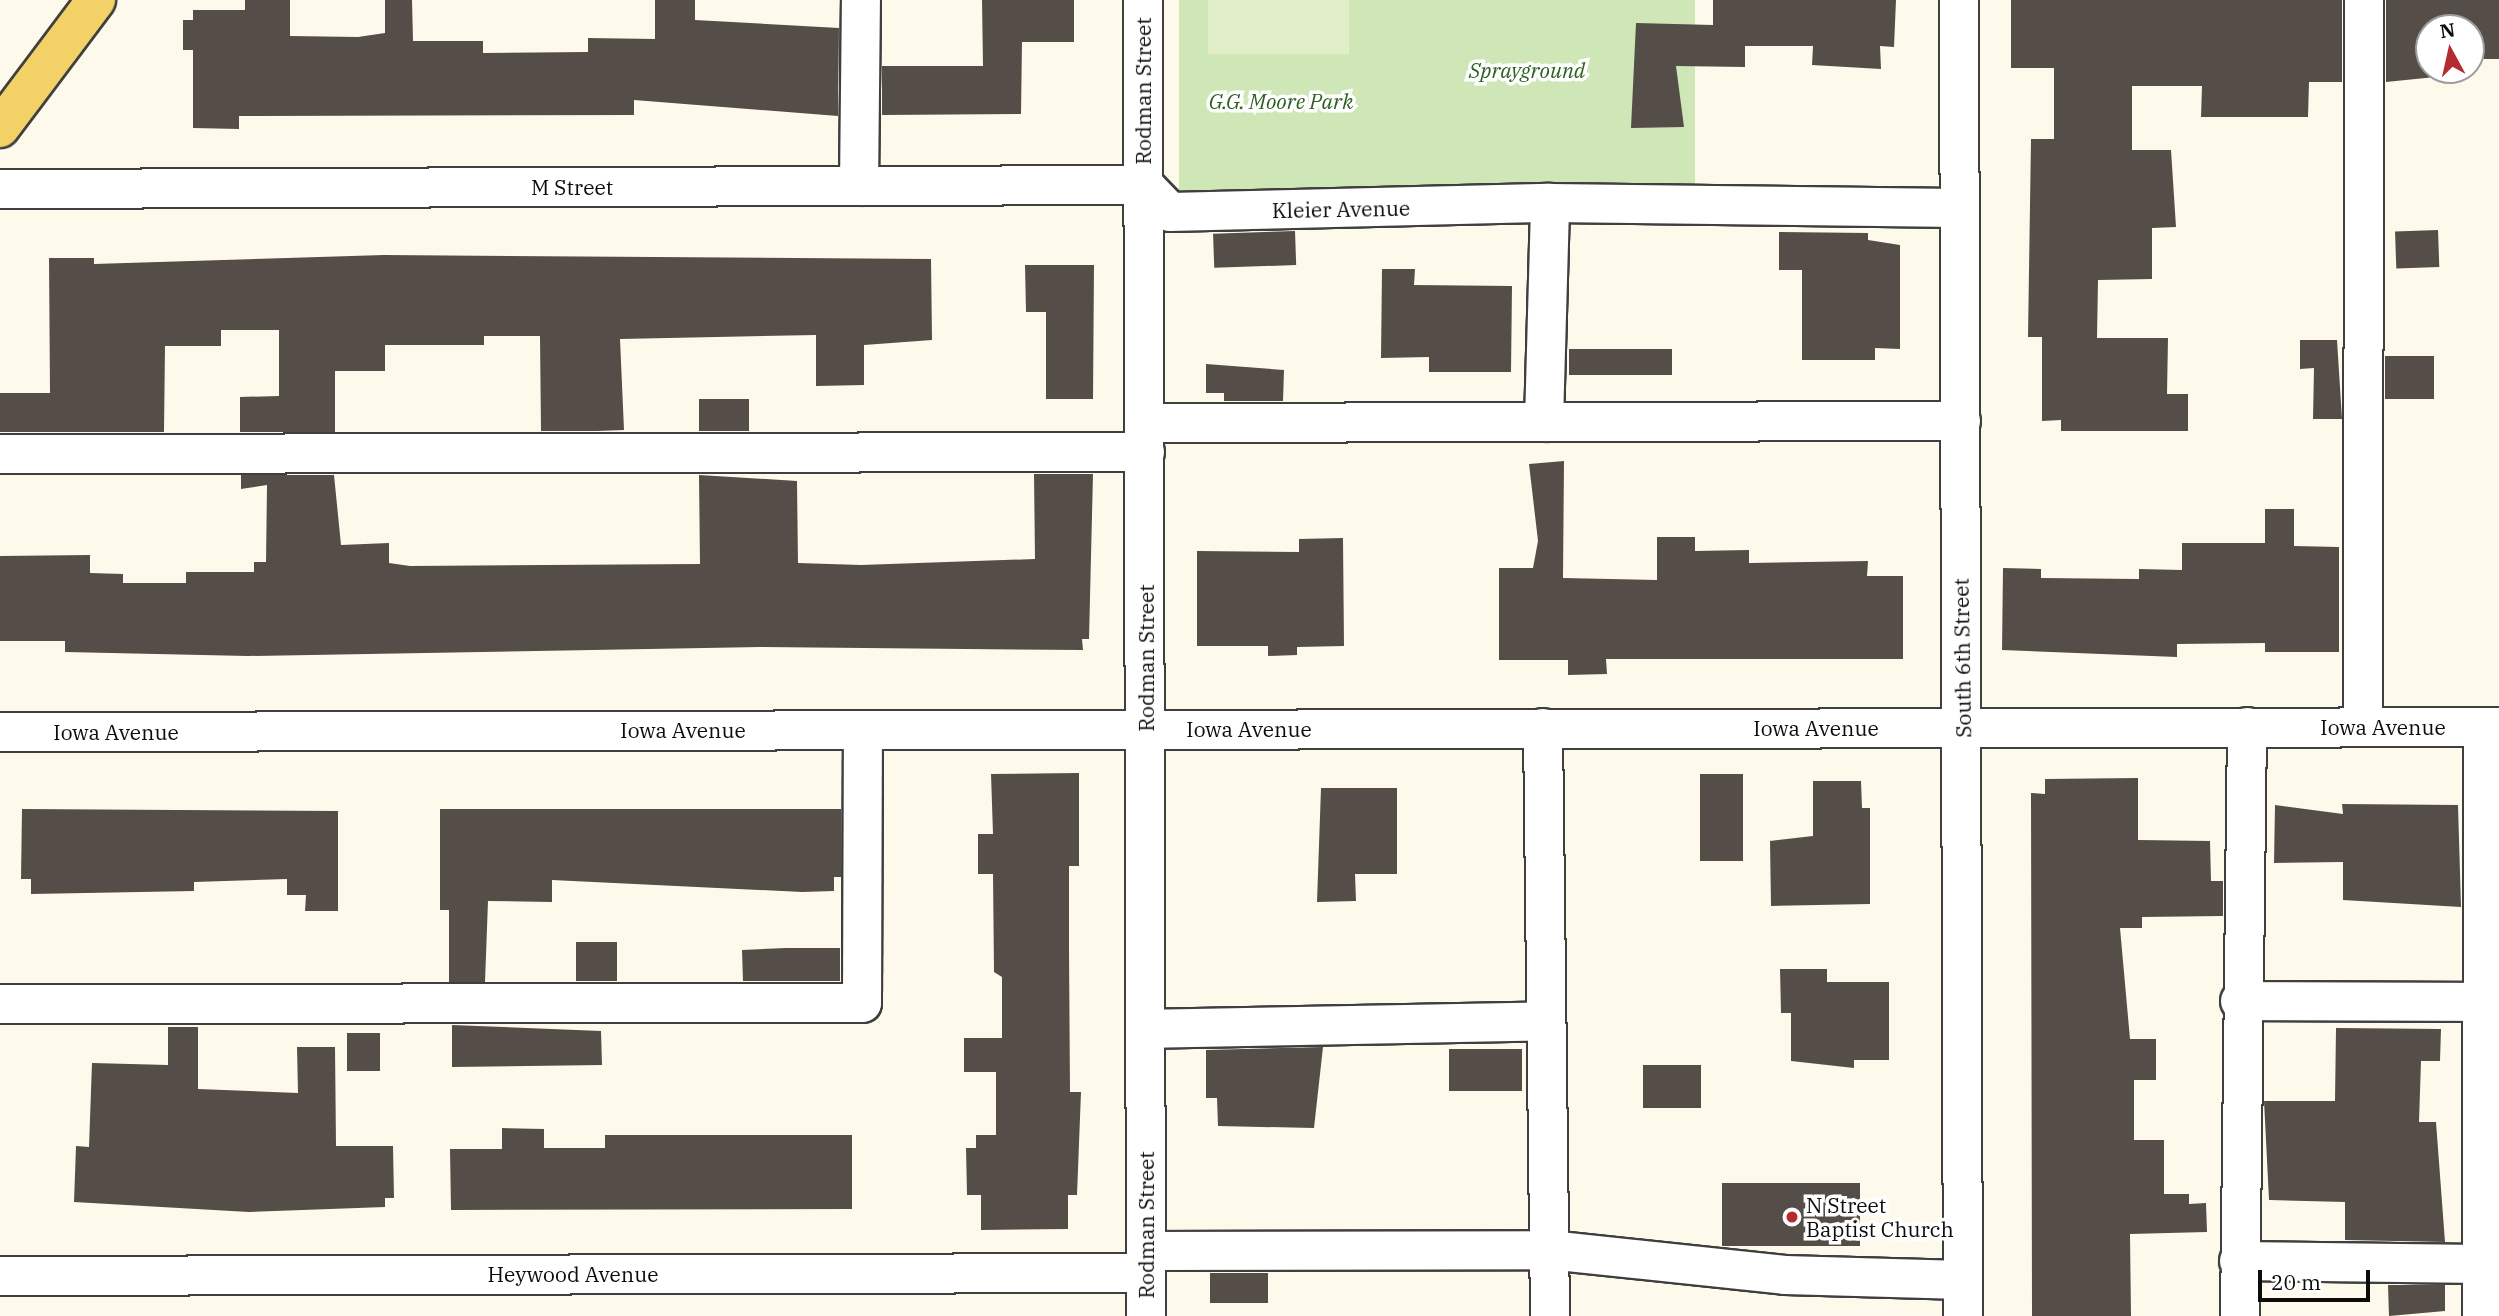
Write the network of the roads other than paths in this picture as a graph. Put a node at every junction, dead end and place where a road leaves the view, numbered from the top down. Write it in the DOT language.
graph roads {
  1 [pos="96,0"];
  2 [pos="861,0"];
  3 [pos="1143,0"];
  4 [pos="1959,0"];
  5 [pos="2364,0"];
  6 [pos="0,128"];
  7 [pos="1144,185"];
  8 [pos="859,186"];
  9 [pos="0,189"];
  10 [pos="1550,203"];
  11 [pos="1960,208"];
  12 [pos="1961,421"];
  13 [pos="1544,422"];
  14 [pos="1145,438"];
  15 [pos="0,454"];
  16 [pos="2247,727"];
  17 [pos="2363,727"];
  18 [pos="2491,727"];
  19 [pos="1543,728"];
  20 [pos="1963,728"];
  21 [pos="1146,729"];
  22 [pos="863,730"];
  23 [pos="0,732"];
  24 [pos="2240,1002"];
  25 [pos="2482,1002"];
  26 [pos="0,1004"];
  27 [pos="1546,1021"];
  28 [pos="1146,1029"];
  29 [pos="1549,1250"];
  30 [pos="2239,1261"];
  31 [pos="1146,1262"];
  32 [pos="2482,1264"];
  33 [pos="0,1276"];
  34 [pos="1963,1298"];
  35 [pos="1146,1316"];
  36 [pos="1550,1316"];
  37 [pos="2240,1316"];
  38 [pos="2482,1316"];
  1 -- 6 [label="main road"];
  2 -- 8 [label="street"];
  3 -- 7 [label="street, Rodman Street"];
  4 -- 11 [label="street, South 6th Street"];
  5 -- 17 [label="street"];
  7 -- 8 [label="street, M Street"];
  7 -- 10 [label="street, Kleier Avenue"];
  7 -- 14 [label="street, Rodman Street"];
  8 -- 9 [label="street, M Street"];
  10 -- 11 [label="street, Kleier Avenue"];
  10 -- 13 [label="street"];
  11 -- 12 [label="street, South 6th Street"];
  12 -- 13 [label="street"];
  12 -- 20 [label="street, South 6th Street"];
  13 -- 14 [label="street"];
  14 -- 15 [label="street"];
  14 -- 21 [label="street, Rodman Street"];
  16 -- 17 [label="street, Iowa Avenue"];
  16 -- 20 [label="street, Iowa Avenue"];
  16 -- 24 [label="street"];
  17 -- 18 [label="street, Iowa Avenue"];
  18 -- 25 [label="street"];
  19 -- 20 [label="street, Iowa Avenue"];
  19 -- 21 [label="street, Iowa Avenue"];
  19 -- 27 [label="street"];
  20 -- 34 [label="street, South 6th Street"];
  21 -- 22 [label="street, Iowa Avenue"];
  21 -- 28 [label="street, Rodman Street"];
  22 -- 23 [label="street, Iowa Avenue"];
  22 -- 26 [label="street"];
  24 -- 25 [label="street"];
  24 -- 30 [label="street"];
  25 -- 32 [label="street"];
  27 -- 28 [label="street"];
  27 -- 29 [label="street"];
  28 -- 31 [label="street, Rodman Street"];
  29 -- 31 [label="street, Heywood Avenue"];
  29 -- 34 [label="street, Heywood Avenue"];
  29 -- 36 [label="street"];
  30 -- 32 [label="street"];
  30 -- 37 [label="street"];
  31 -- 33 [label="street, Heywood Avenue"];
  31 -- 35 [label="street, Rodman Street"];
  32 -- 38 [label="street"];
}
